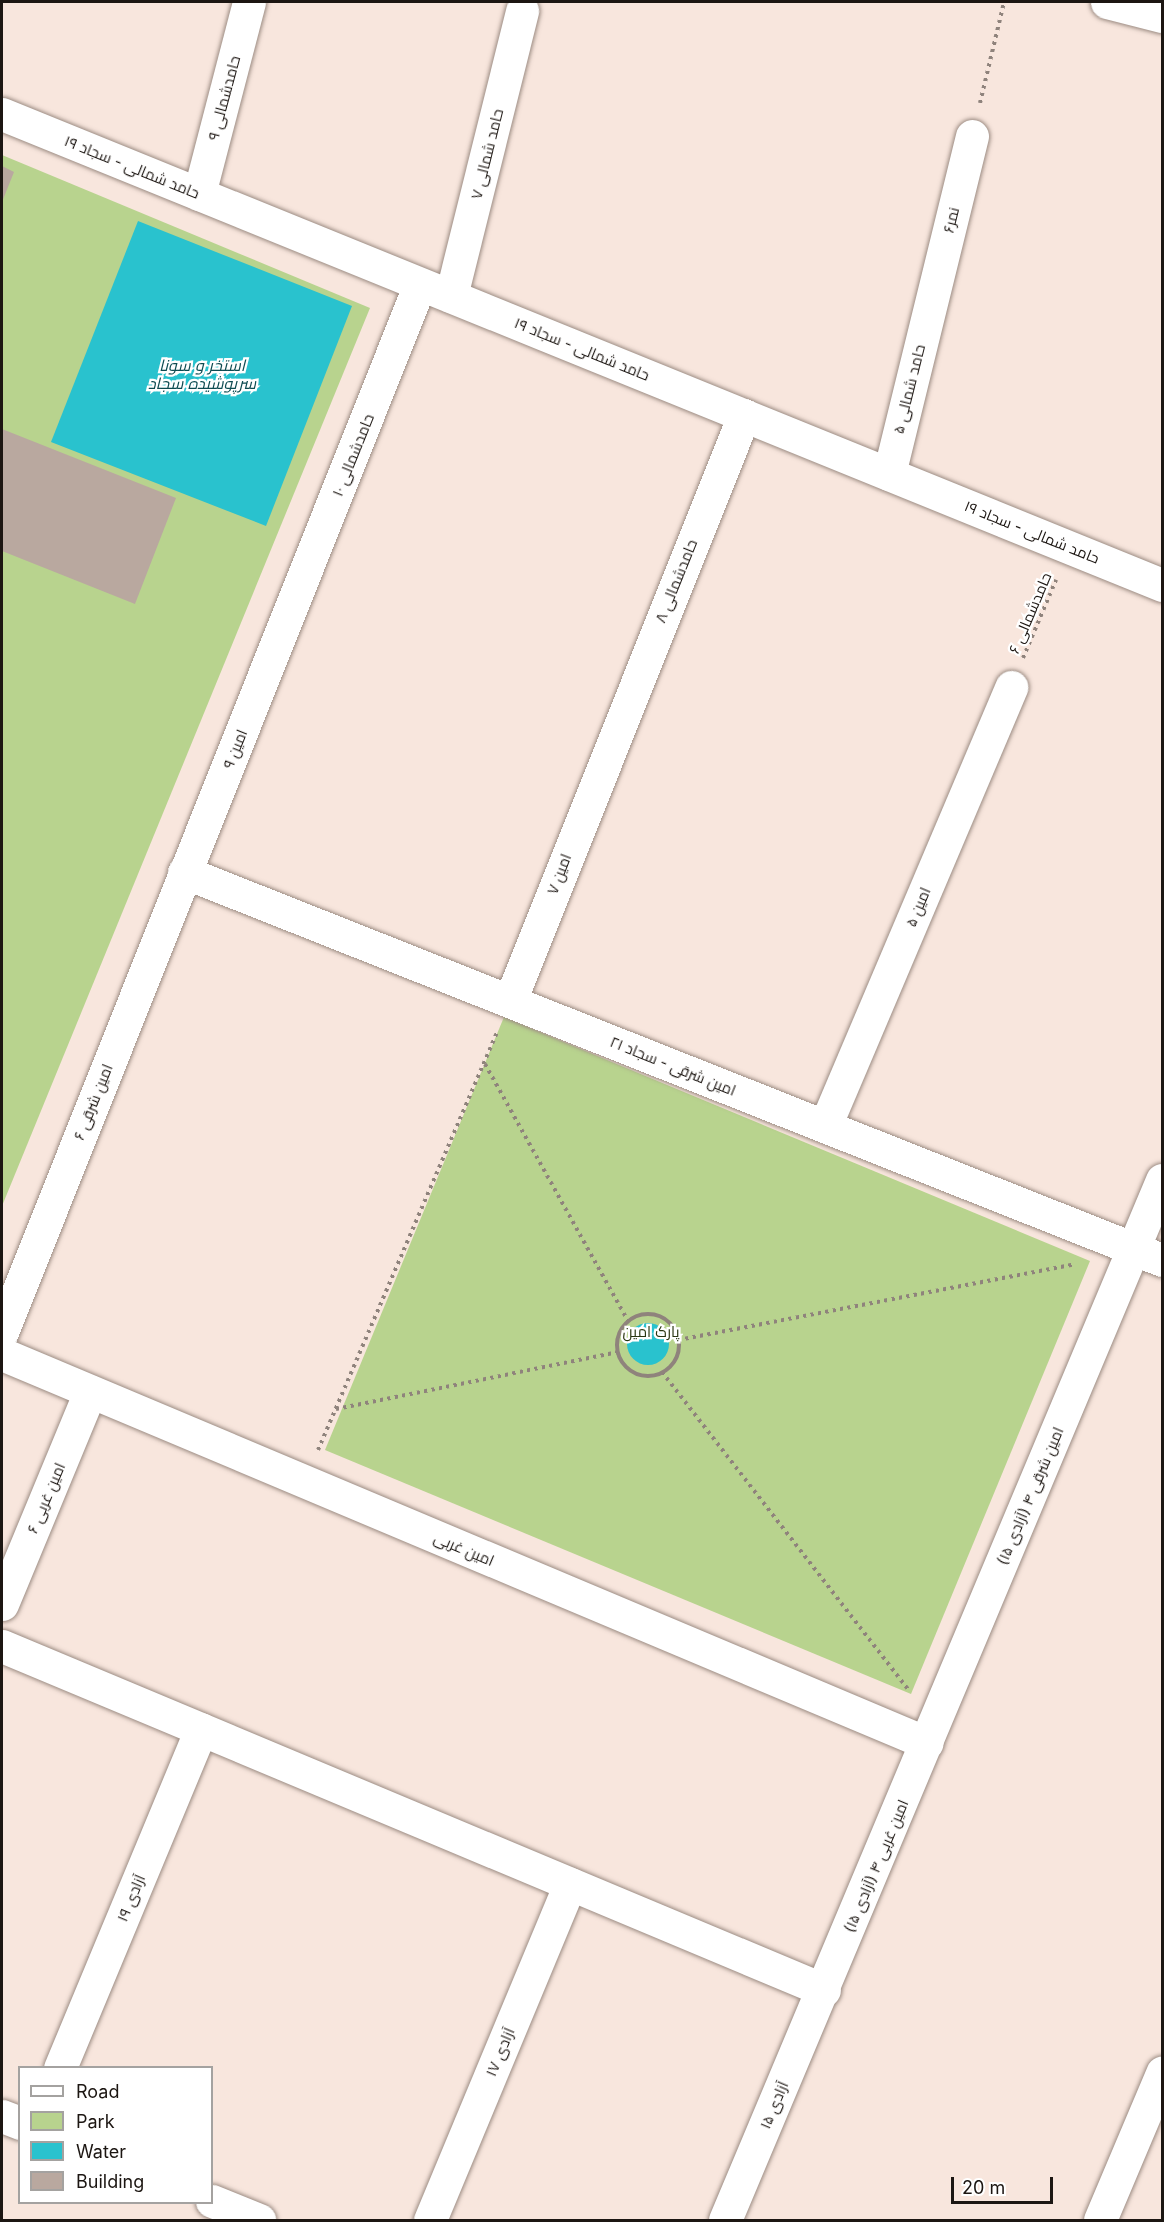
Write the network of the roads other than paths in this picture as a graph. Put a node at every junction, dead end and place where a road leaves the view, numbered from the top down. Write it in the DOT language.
graph roads {
  1 [pos="249,2"];
  2 [pos="1107,2"];
  3 [pos="522,11"];
  4 [pos="1162,16"];
  5 [pos="2,114"];
  6 [pos="972,136"];
  7 [pos="199,194"];
  8 [pos="420,284"];
  9 [pos="452,296"];
  10 [pos="930,304"];
  11 [pos="744,415"];
  12 [pos="888,474"];
  13 [pos="1162,585"];
  14 [pos="285,626"];
  15 [pos="1011,687"];
  16 [pos="609,748"];
  17 [pos="184,872"];
  18 [pos="510,1001"];
  19 [pos="825,1126"];
  20 [pos="1162,1180"];
  21 [pos="1148,1254"];
  22 [pos="2,1332"];
  23 [pos="2,1354"];
  24 [pos="90,1392"];
  25 [pos="2,1604"];
  26 [pos="2,1646"];
  27 [pos="201,1729"];
  28 [pos="927,1743"];
  29 [pos="570,1884"];
  30 [pos="824,1990"];
  31 [pos="60,2066"];
  32 [pos="1162,2073"];
  33 [pos="2,2116"];
  34 [pos="1154,2119"];
  35 [pos="18,2122"];
  36 [pos="213,2201"];
  37 [pos="259,2220"];
  38 [pos="430,2220"];
  39 [pos="725,2220"];
  40 [pos="1100,2220"];
  1 -- 7 [label="street, حامدشمالی ۹"];
  2 -- 4 [label="street"];
  3 -- 9 [label="street, حامد شمالی ۷"];
  5 -- 7 [label="street, حامد شمالی - سجاد ۱۹"];
  6 -- 10 [label="street, نمر۶"];
  7 -- 8 [label="street, حامد شمالی - سجاد ۱۹"];
  8 -- 9 [label="street, حامد شمالی - سجاد ۱۹"];
  8 -- 14 [label="street, حامدشمالی ۱۰"];
  9 -- 11 [label="street, حامد شمالی - سجاد ۱۹"];
  10 -- 12 [label="street, حامد شمالی ۵"];
  11 -- 12 [label="street, حامد شمالی - سجاد ۱۹"];
  11 -- 16 [label="street, حامدشمالی ۸"];
  12 -- 13 [label="street, حامد شمالی - سجاد ۱۹"];
  14 -- 17 [label="street, امین ۹"];
  15 -- 19 [label="street, امین ۵"];
  16 -- 18 [label="street, امین ۷"];
  17 -- 18 [label="street, امین شرقی - سجاد ۲۱"];
  17 -- 22 [label="street, امین شرقی ۶"];
  18 -- 19 [label="street, امین شرقی - سجاد ۲۱"];
  19 -- 21 [label="street, امین شرقی - سجاد ۲۱"];
  20 -- 21 [label="street, امین شرقی ۴ (آزادی ۱۵)"];
  21 -- 28 [label="street, امین شرقی ۴ (آزادی ۱۵)"];
  23 -- 24 [label="street, امین غربی"];
  24 -- 25 [label="street, امین غربی ۶"];
  24 -- 28 [label="street, امین غربی"];
  26 -- 27 [label="street"];
  27 -- 29 [label="street"];
  27 -- 31 [label="street, ۱۹ آزادی"];
  28 -- 30 [label="street, امین غربی ۴ (آزادی ۱۵)"];
  29 -- 30 [label="street"];
  29 -- 38 [label="street, ۱۷ آزادی"];
  30 -- 39 [label="street, ۱۵ آزادی"];
  32 -- 34 [label="street"];
  33 -- 35 [label="street"];
  34 -- 40 [label="street"];
  36 -- 37 [label="street"];
}
